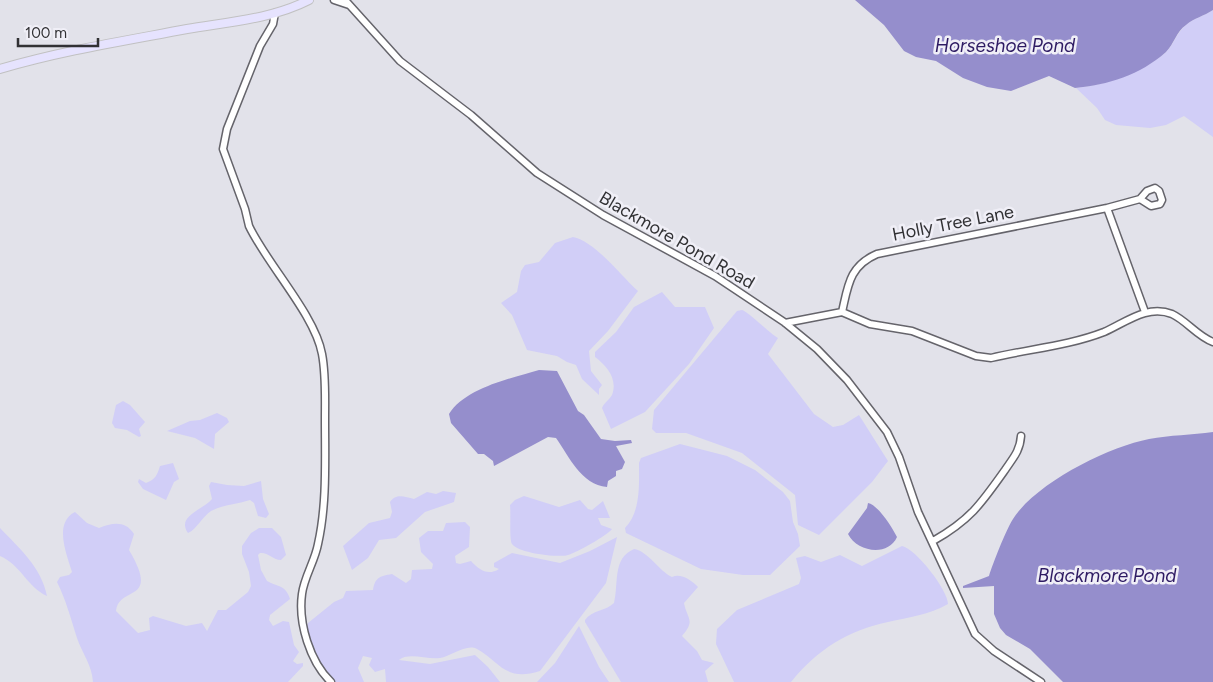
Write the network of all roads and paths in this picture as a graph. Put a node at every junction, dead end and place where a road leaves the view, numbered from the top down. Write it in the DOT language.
graph roads {
  1 [pos="310,0"];
  2 [pos="334,0"];
  3 [pos="347,3"];
  4 [pos="275,13"];
  5 [pos="0,68"];
  6 [pos="1140,199"];
  7 [pos="1106,208"];
  8 [pos="842,312"];
  9 [pos="1145,312"];
  10 [pos="785,323"];
  11 [pos="1213,342"];
  12 [pos="1021,436"];
  13 [pos="933,541"];
  14 [pos="331,682"];
  15 [pos="1041,682"];
  1 -- 4 [label="main road"];
  2 -- 3 [label="street, Blackmore Pond Road"];
  3 -- 10 [label="street, Blackmore Pond Road"];
  4 -- 5 [label="main road"];
  4 -- 14 [label="street"];
  6 -- 7 [label="street, Holly Tree Lane"];
  7 -- 8 [label="street, Holly Tree Lane"];
  7 -- 9 [label="street"];
  8 -- 9 [label="street"];
  8 -- 10 [label="street"];
  9 -- 11 [label="street"];
  10 -- 13 [label="street, Blackmore Pond Road"];
  12 -- 13 [label="street"];
  13 -- 15 [label="street, Blackmore Pond Road"];
}
